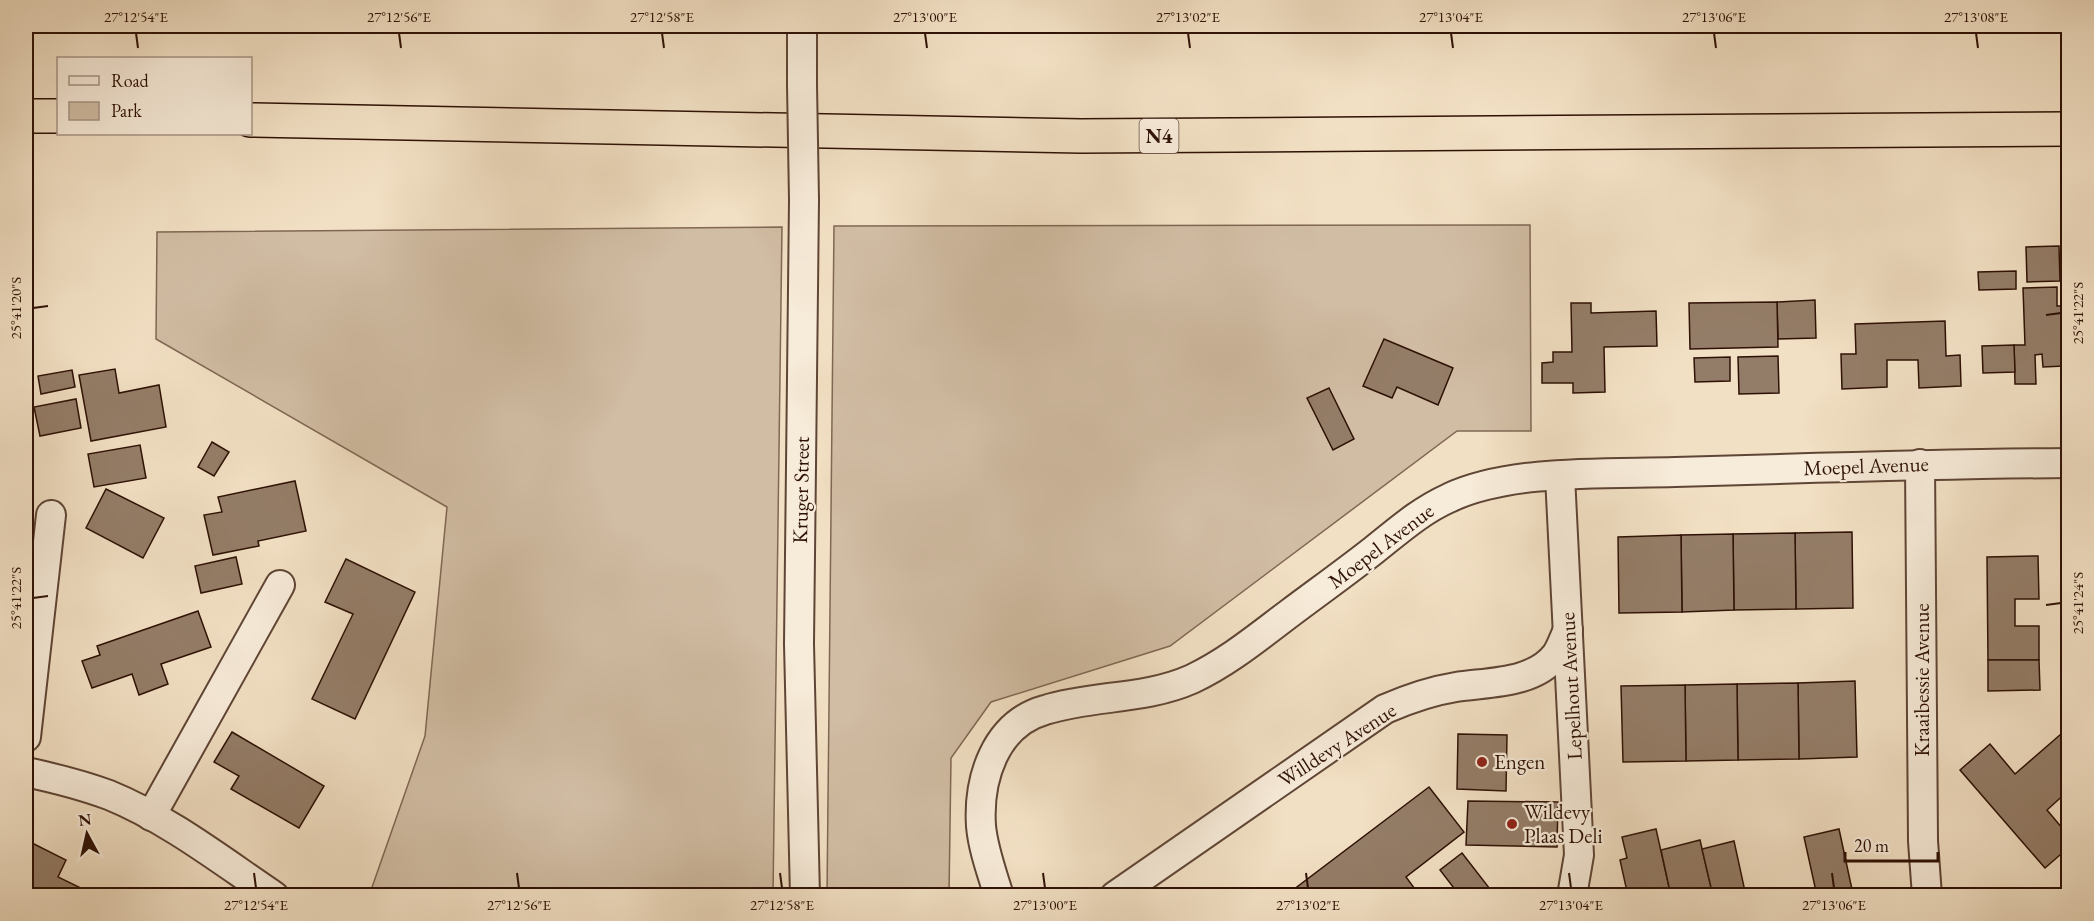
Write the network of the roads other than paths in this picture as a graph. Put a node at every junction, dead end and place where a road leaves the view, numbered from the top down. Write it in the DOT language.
graph roads {
  1 [pos="802,26"];
  2 [pos="26,116"];
  3 [pos="57,116"];
  4 [pos="252,120"];
  5 [pos="2068,129"];
  6 [pos="2068,463"];
  7 [pos="1920,464"];
  8 [pos="1560,476"];
  9 [pos="51,515"];
  10 [pos="280,585"];
  11 [pos="1568,630"];
  12 [pos="26,737"];
  13 [pos="26,772"];
  14 [pos="151,816"];
  15 [pos="274,896"];
  16 [pos="805,896"];
  17 [pos="999,896"];
  18 [pos="1115,896"];
  19 [pos="1572,896"];
  20 [pos="1927,896"];
  1 -- 16 [label="street, Kruger Street, bridge"];
  2 -- 3 [label="highway"];
  4 -- 5 [label="highway, N4"];
  6 -- 7 [label="street, Moepel Avenue"];
  7 -- 8 [label="street, Moepel Avenue"];
  7 -- 20 [label="street, Kraaibessie Avenue"];
  8 -- 11 [label="street, Lepelhout Avenue"];
  8 -- 17 [label="street, Moepel Avenue"];
  9 -- 12 [label="street"];
  10 -- 14 [label="street"];
  11 -- 18 [label="street, Willdevy Avenue"];
  11 -- 19 [label="street, Lepelhout Avenue"];
  13 -- 14 [label="street"];
  14 -- 15 [label="street"];
}
